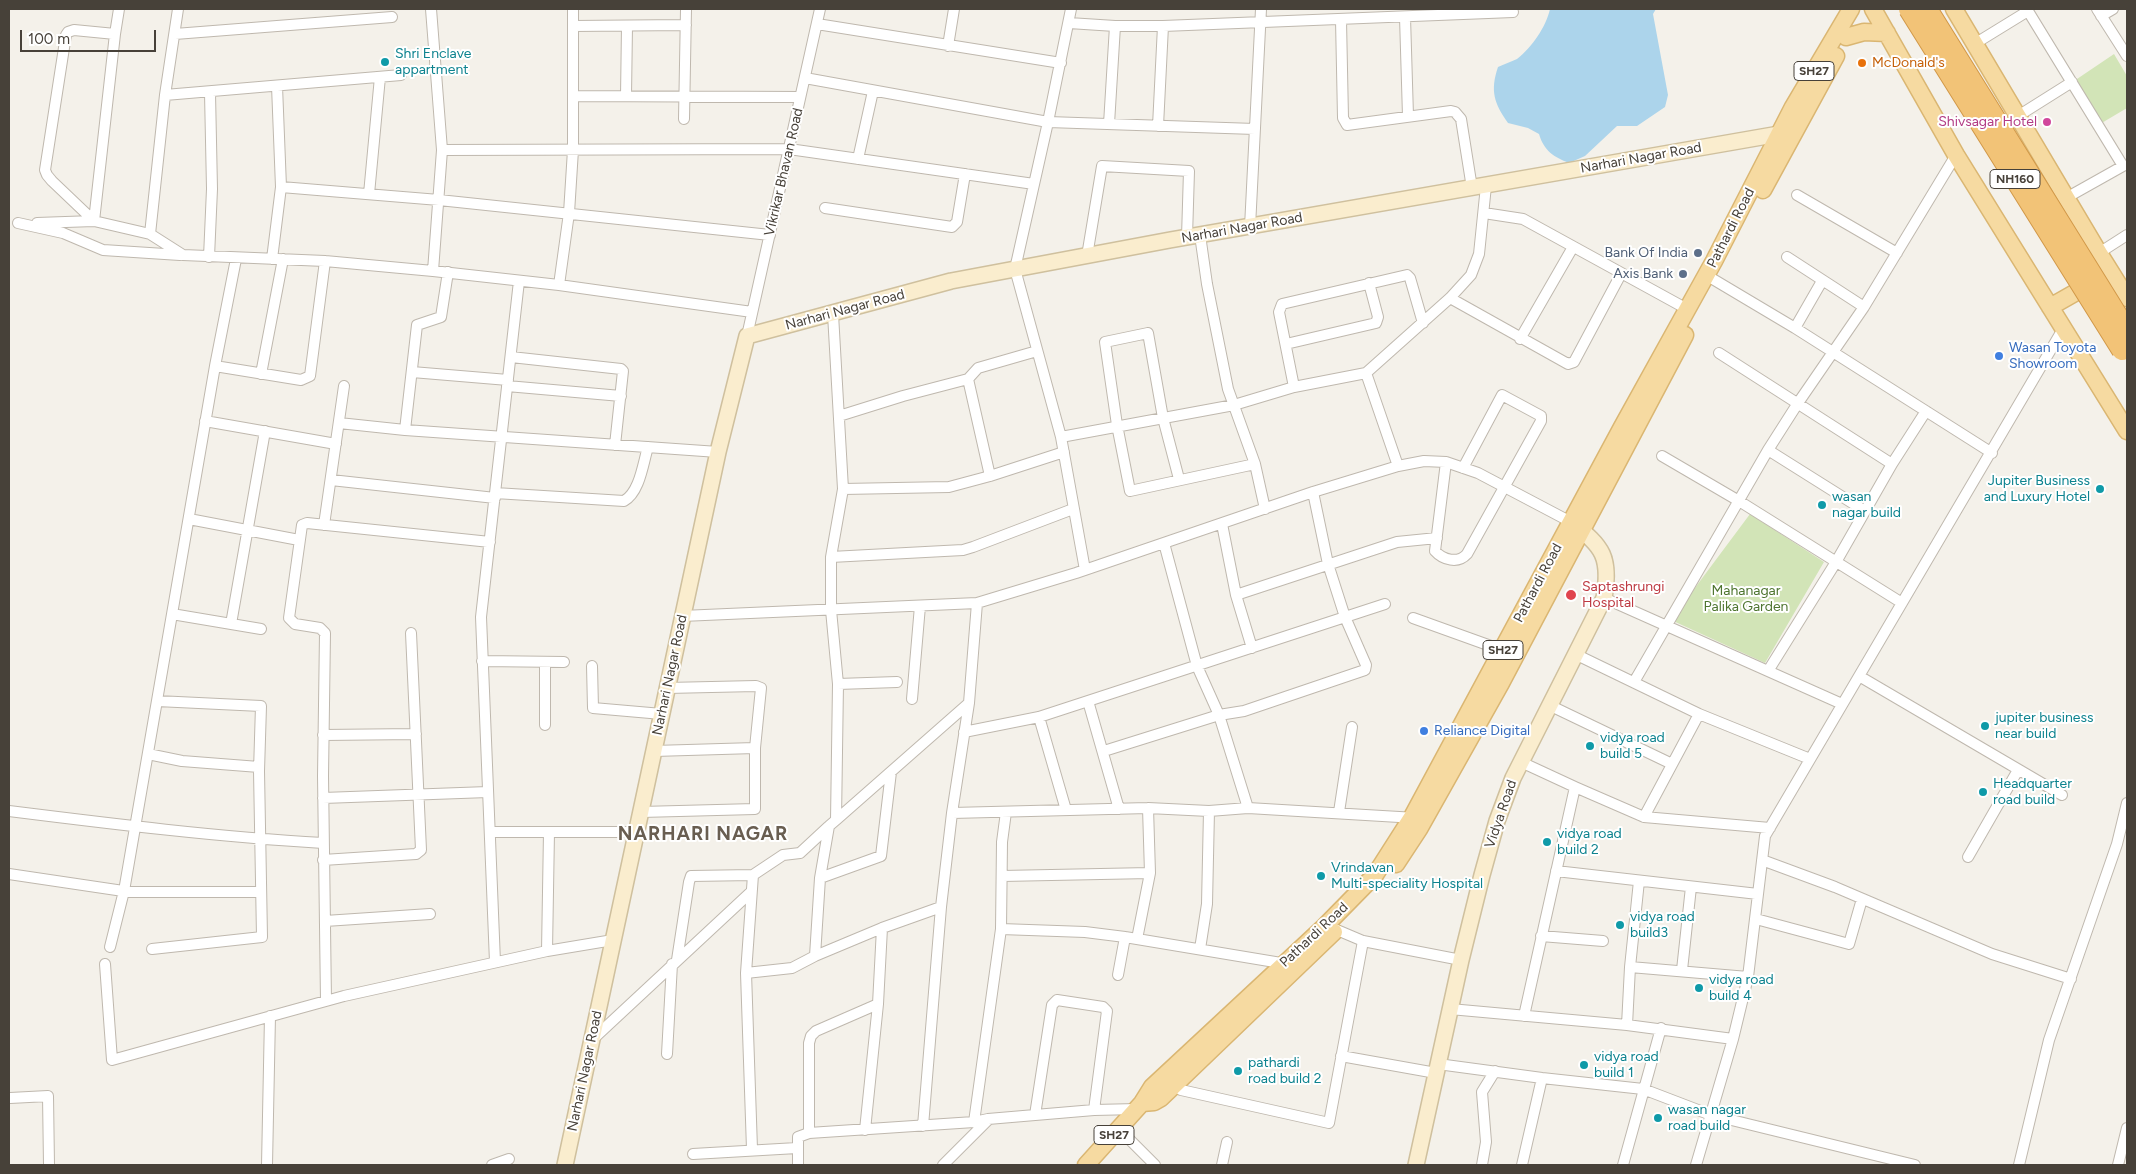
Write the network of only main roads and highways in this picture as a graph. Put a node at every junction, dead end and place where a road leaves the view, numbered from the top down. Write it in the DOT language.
graph roads {
  1 [pos="1851,9"];
  2 [pos="1861,9"];
  3 [pos="1873,9"];
  4 [pos="1909,9"];
  5 [pos="1927,9"];
  6 [pos="1954,9"];
  7 [pos="1887,33"];
  8 [pos="1846,37"];
  9 [pos="1786,135"];
  10 [pos="2111,272"];
  11 [pos="1710,278"];
  12 [pos="2127,298"];
  13 [pos="2050,307"];
  14 [pos="2124,340"];
  15 [pos="2127,431"];
  16 [pos="1576,526"];
  17 [pos="1418,819"];
  18 [pos="1086,1165"];
  1 -- 9 [label="main road, SH27"];
  2 -- 8 [label="main road"];
  3 -- 7 [label="main road"];
  4 -- 14 [label="highway, NH160, bridge"];
  5 -- 14 [label="highway, NH160, bridge"];
  6 -- 10 [label="main road"];
  7 -- 8 [label="main road"];
  7 -- 13 [label="main road"];
  8 -- 9 [label="main road"];
  9 -- 11 [label="main road"];
  10 -- 12 [label="main road"];
  10 -- 13 [label="main road"];
  11 -- 16 [label="main road"];
  11 -- 16 [label="main road, Pathardi Road / SH27"];
  13 -- 15 [label="main road"];
  16 -- 17 [label="main road, Pathardi Road / SH27"];
  16 -- 17 [label="main road"];
  17 -- 18 [label="main road, Pathardi Road / SH27"];
}
